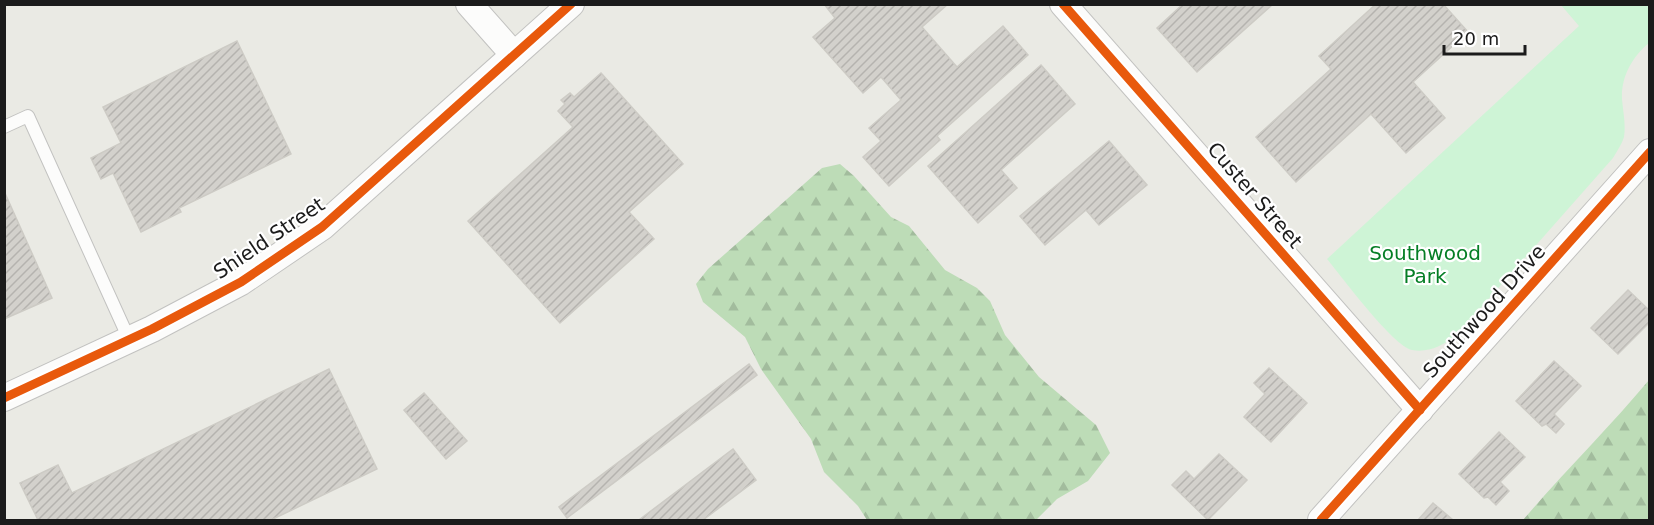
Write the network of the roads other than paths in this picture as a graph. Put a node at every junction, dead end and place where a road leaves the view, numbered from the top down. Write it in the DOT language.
graph roads {
  1 [pos="469,4"];
  2 [pos="571,4"];
  3 [pos="1063,4"];
  4 [pos="514,55"];
  5 [pos="4,127"];
  6 [pos="1650,152"];
  7 [pos="129,339"];
  8 [pos="4,398"];
  9 [pos="1420,410"];
  10 [pos="1321,520"];
  1 -- 4 [label="street"];
  2 -- 4 [label="street, Shield Street"];
  3 -- 9 [label="street, Custer Street"];
  4 -- 7 [label="street, Shield Street"];
  5 -- 7 [label="lane"];
  6 -- 9 [label="street, Southwood Drive"];
  7 -- 8 [label="street, Shield Street"];
  9 -- 10 [label="street, Southwood Drive"];
}
